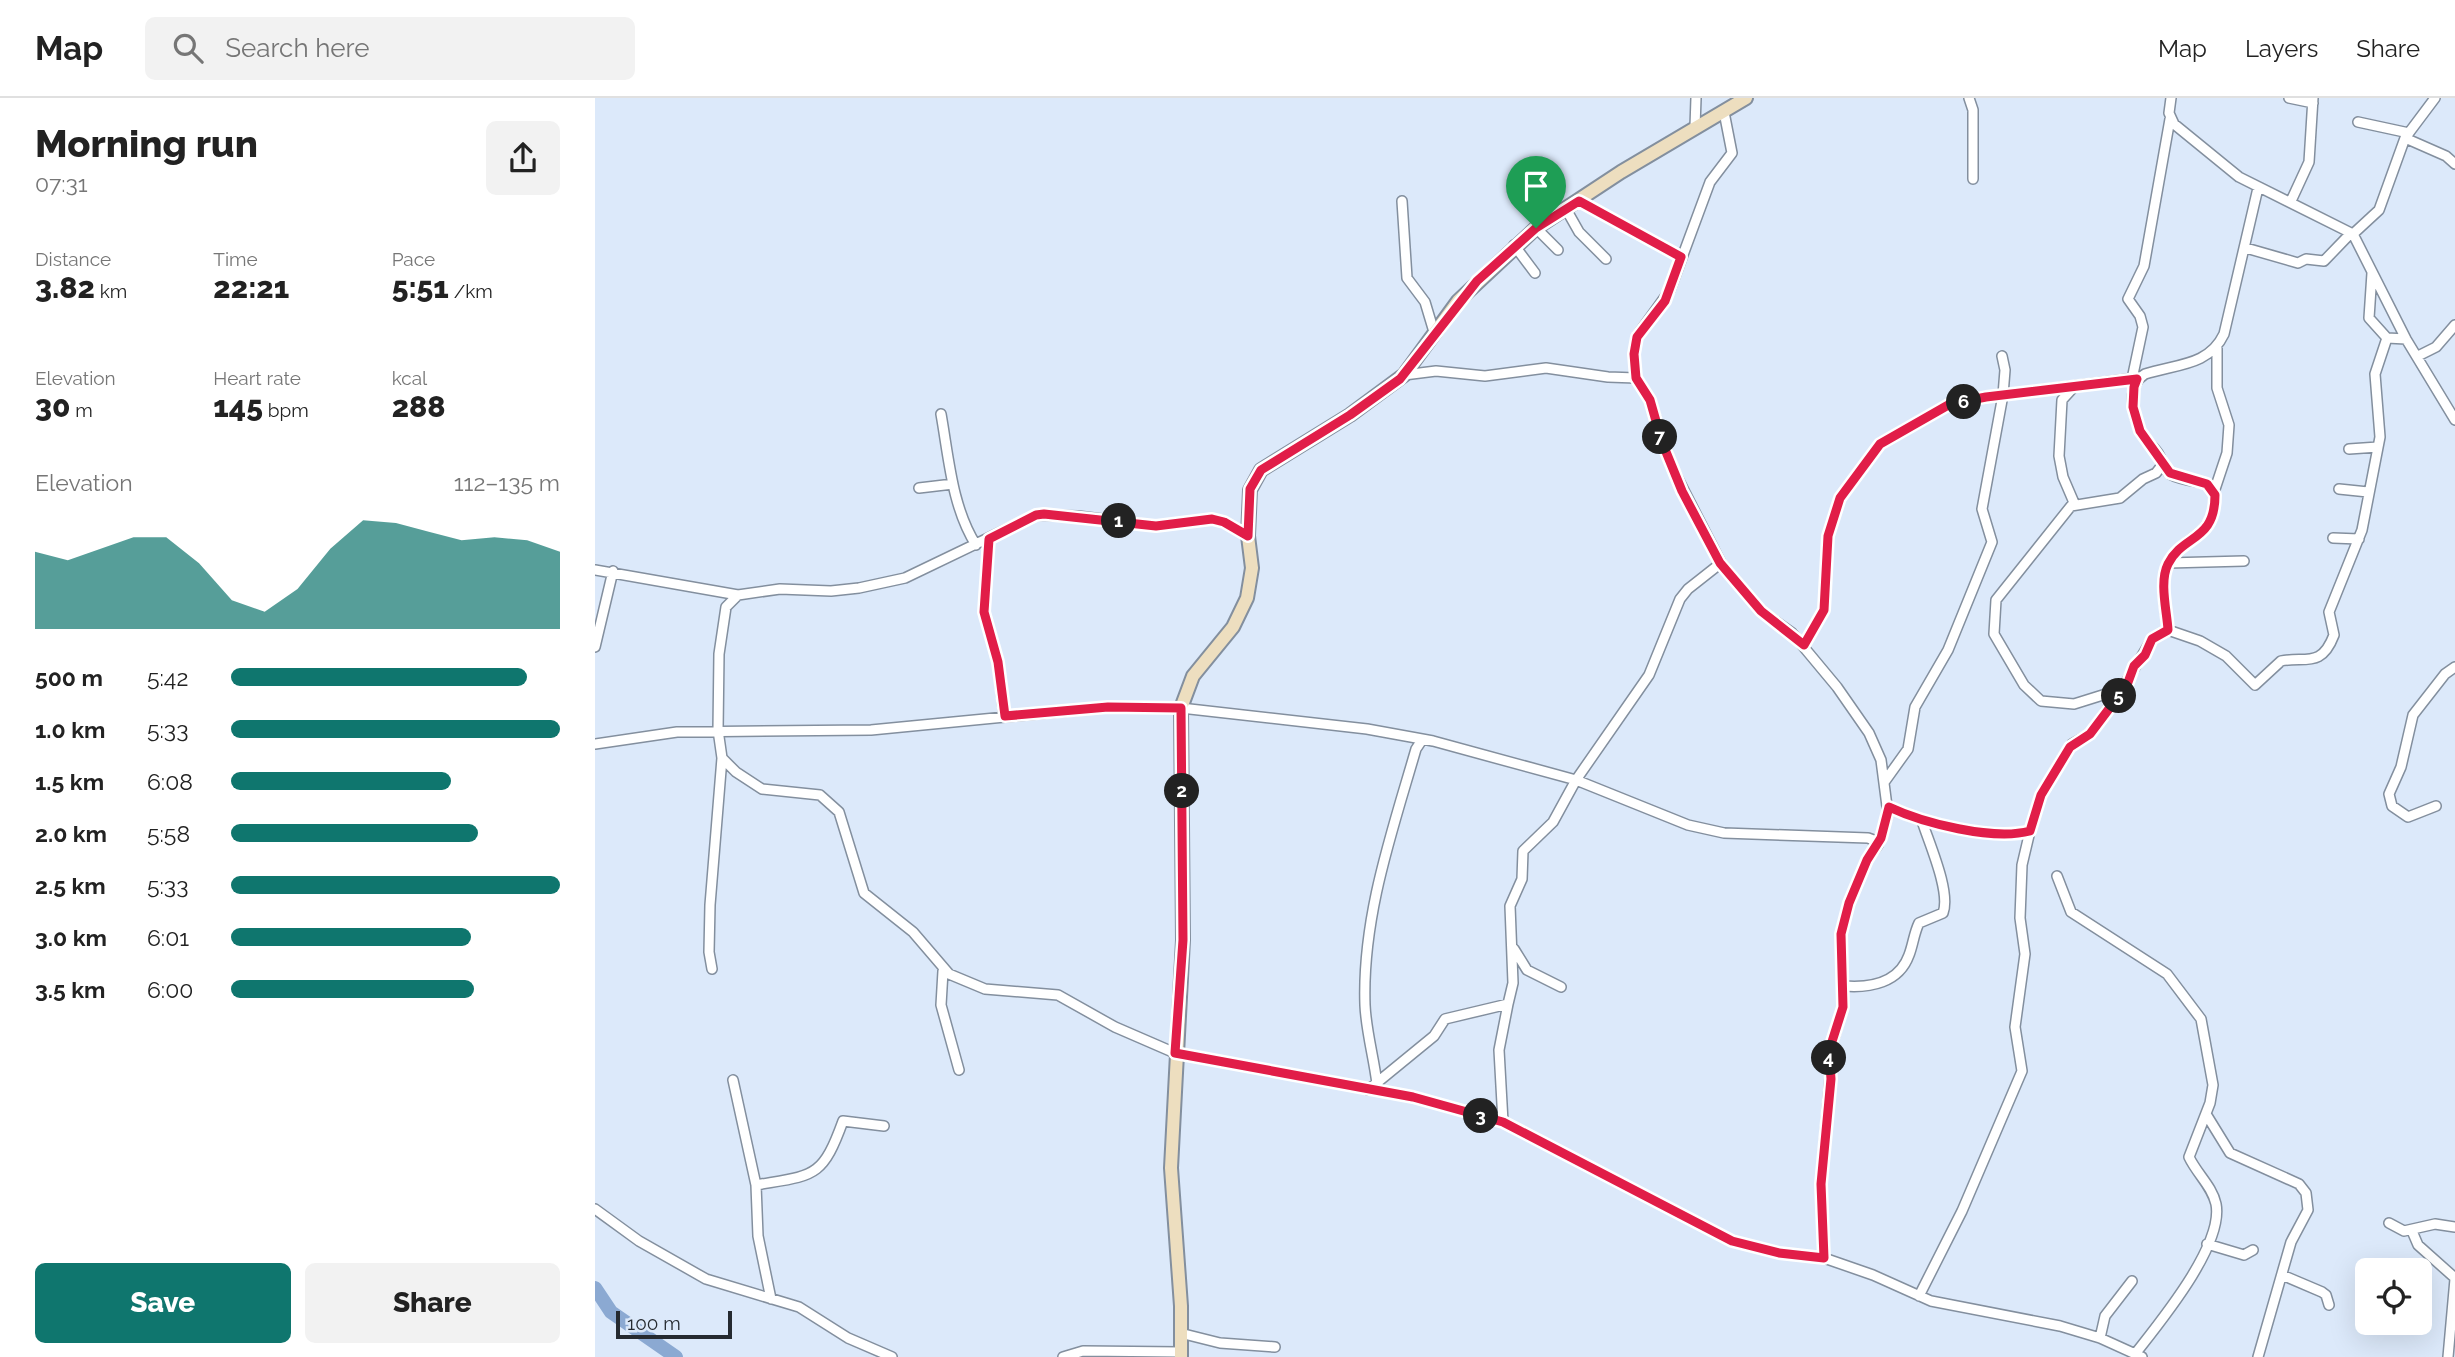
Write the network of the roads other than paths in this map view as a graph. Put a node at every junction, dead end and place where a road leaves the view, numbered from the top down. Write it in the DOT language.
graph roads {
  1 [pos="1696,98"];
  2 [pos="1746,98"];
  3 [pos="1969,98"];
  4 [pos="2171,98"];
  5 [pos="2289,98"];
  6 [pos="2435,98"];
  7 [pos="2313,100"];
  8 [pos="1724,112"];
  9 [pos="2170,120"];
  10 [pos="2358,122"];
  11 [pos="1695,127"];
  12 [pos="2407,136"];
  13 [pos="2455,164"];
  14 [pos="1973,179"];
  15 [pos="2258,188"];
  16 [pos="1402,201"];
  17 [pos="1579,201"];
  18 [pos="2291,201"];
  19 [pos="1566,209"];
  20 [pos="1536,228"];
  21 [pos="2352,233"];
  22 [pos="1514,245"];
  23 [pos="2245,248"];
  24 [pos="1558,250"];
  25 [pos="1681,257"];
  26 [pos="1606,259"];
  27 [pos="2372,271"];
  28 [pos="1535,273"];
  29 [pos="2455,325"];
  30 [pos="1434,332"];
  31 [pos="2387,338"];
  32 [pos="2406,339"];
  33 [pos="2217,348"];
  34 [pos="2002,356"];
  35 [pos="2418,356"];
  36 [pos="1404,375"];
  37 [pos="1636,378"];
  38 [pos="2135,379"];
  39 [pos="2073,388"];
  40 [pos="2003,395"];
  41 [pos="2455,401"];
  42 [pos="2445,408"];
  43 [pos="941,414"];
  44 [pos="2455,420"];
  45 [pos="2378,447"];
  46 [pos="2349,449"];
  47 [pos="2163,464"];
  48 [pos="953,484"];
  49 [pos="919,488"];
  50 [pos="2339,489"];
  51 [pos="2214,492"];
  52 [pos="2368,492"];
  53 [pos="2075,505"];
  54 [pos="1248,536"];
  55 [pos="2333,538"];
  56 [pos="989,539"];
  57 [pos="2358,539"];
  58 [pos="977,545"];
  59 [pos="2244,561"];
  60 [pos="1720,563"];
  61 [pos="2168,563"];
  62 [pos="595,570"];
  63 [pos="613,570"];
  64 [pos="738,595"];
  65 [pos="2168,630"];
  66 [pos="1804,645"];
  67 [pos="595,647"];
  68 [pos="2455,667"];
  69 [pos="2122,689"];
  70 [pos="1181,708"];
  71 [pos="1005,716"];
  72 [pos="718,730"];
  73 [pos="1422,740"];
  74 [pos="595,744"];
  75 [pos="722,758"];
  76 [pos="1576,780"];
  77 [pos="1885,781"];
  78 [pos="2437,806"];
  79 [pos="1889,807"];
  80 [pos="1922,821"];
  81 [pos="2030,831"];
  82 [pos="1879,842"];
  83 [pos="2057,876"];
  84 [pos="1513,947"];
  85 [pos="712,969"];
  86 [pos="943,971"];
  87 [pos="1844,986"];
  88 [pos="1561,987"];
  89 [pos="1508,1004"];
  90 [pos="1175,1053"];
  91 [pos="959,1070"];
  92 [pos="733,1080"];
  93 [pos="1372,1087"];
  94 [pos="2206,1114"];
  95 [pos="1503,1122"];
  96 [pos="884,1126"];
  97 [pos="756,1185"];
  98 [pos="595,1209"];
  99 [pos="2389,1223"];
  100 [pos="2455,1227"];
  101 [pos="2412,1231"];
  102 [pos="2207,1244"];
  103 [pos="2253,1250"];
  104 [pos="1824,1258"];
  105 [pos="2282,1275"];
  106 [pos="2455,1278"];
  107 [pos="2132,1281"];
  108 [pos="1919,1296"];
  109 [pos="771,1299"];
  110 [pos="2329,1305"];
  111 [pos="1180,1333"];
  112 [pos="2100,1338"];
  113 [pos="1276,1347"];
  114 [pos="1181,1354"];
  115 [pos="2139,1356"];
  116 [pos="892,1357"];
  117 [pos="1063,1357"];
  118 [pos="2258,1357"];
  119 [pos="2448,1357"];
  1 -- 11 [label="street"];
  2 -- 8 [label="main road"];
  3 -- 14 [label="street"];
  4 -- 9 [label="street"];
  5 -- 7 [label="street"];
  6 -- 12 [label="street"];
  7 -- 18 [label="street"];
  8 -- 11 [label="main road"];
  8 -- 25 [label="street"];
  9 -- 15 [label="street"];
  9 -- 38 [label="street"];
  10 -- 12 [label="street"];
  11 -- 17 [label="main road"];
  12 -- 13 [label="street"];
  12 -- 21 [label="street"];
  15 -- 18 [label="street"];
  15 -- 23 [label="street"];
  16 -- 30 [label="street"];
  17 -- 19 [label="main road"];
  17 -- 25 [label="street"];
  18 -- 21 [label="street"];
  19 -- 20 [label="main road"];
  19 -- 26 [label="street"];
  20 -- 22 [label="main road"];
  20 -- 24 [label="street"];
  21 -- 23 [label="street"];
  21 -- 27 [label="street"];
  22 -- 28 [label="street"];
  22 -- 30 [label="main road"];
  23 -- 33 [label="street"];
  25 -- 37 [label="street"];
  27 -- 31 [label="street"];
  27 -- 32 [label="street"];
  29 -- 35 [label="street"];
  30 -- 36 [label="main road"];
  31 -- 32 [label="street"];
  31 -- 45 [label="street"];
  32 -- 35 [label="street"];
  33 -- 38 [label="street"];
  33 -- 51 [label="street"];
  34 -- 40 [label="street"];
  35 -- 42 [label="street"];
  36 -- 37 [label="street"];
  36 -- 54 [label="main road"];
  37 -- 60 [label="street"];
  38 -- 39 [label="street"];
  38 -- 47 [label="street"];
  39 -- 40 [label="street"];
  39 -- 53 [label="street"];
  40 -- 66 [label="street"];
  40 -- 77 [label="street"];
  41 -- 42 [label="street"];
  42 -- 44 [label="street"];
  43 -- 48 [label="street"];
  45 -- 46 [label="street"];
  45 -- 52 [label="street"];
  47 -- 51 [label="street"];
  47 -- 53 [label="street"];
  48 -- 49 [label="street"];
  48 -- 58 [label="street"];
  50 -- 52 [label="street"];
  51 -- 61 [label="street"];
  52 -- 57 [label="street"];
  53 -- 69 [label="street"];
  54 -- 56 [label="street"];
  54 -- 70 [label="main road"];
  55 -- 57 [label="street"];
  56 -- 58 [label="street"];
  56 -- 71 [label="street"];
  57 -- 65 [label="street"];
  58 -- 64 [label="street"];
  59 -- 61 [label="street"];
  60 -- 66 [label="street"];
  60 -- 76 [label="street"];
  61 -- 65 [label="street"];
  62 -- 63 [label="street"];
  63 -- 64 [label="street"];
  63 -- 67 [label="street"];
  64 -- 72 [label="street"];
  65 -- 69 [label="street"];
  66 -- 77 [label="street"];
  68 -- 78 [label="street"];
  69 -- 81 [label="street"];
  70 -- 71 [label="street"];
  70 -- 73 [label="street"];
  70 -- 90 [label="main road"];
  71 -- 72 [label="street"];
  72 -- 74 [label="street"];
  72 -- 75 [label="street"];
  73 -- 76 [label="street"];
  73 -- 93 [label="street"];
  75 -- 85 [label="street"];
  75 -- 86 [label="street"];
  76 -- 82 [label="street"];
  76 -- 84 [label="street"];
  77 -- 79 [label="street"];
  79 -- 80 [label="street"];
  79 -- 82 [label="street"];
  80 -- 81 [label="street"];
  80 -- 87 [label="street"];
  81 -- 108 [label="street"];
  82 -- 87 [label="street"];
  83 -- 94 [label="street"];
  84 -- 88 [label="street"];
  84 -- 89 [label="street"];
  86 -- 90 [label="street"];
  86 -- 91 [label="street"];
  87 -- 104 [label="street"];
  89 -- 93 [label="street"];
  89 -- 95 [label="street"];
  90 -- 93 [label="street"];
  90 -- 111 [label="main road"];
  92 -- 97 [label="street"];
  93 -- 95 [label="street"];
  94 -- 102 [label="street"];
  94 -- 105 [label="street"];
  95 -- 104 [label="street"];
  96 -- 97 [label="street"];
  97 -- 109 [label="street"];
  98 -- 109 [label="street"];
  99 -- 101 [label="street"];
  100 -- 101 [label="street"];
  101 -- 106 [label="street"];
  102 -- 103 [label="street"];
  102 -- 115 [label="street"];
  104 -- 108 [label="street"];
  105 -- 110 [label="street"];
  105 -- 118 [label="street"];
  106 -- 119 [label="street"];
  107 -- 112 [label="street"];
  108 -- 112 [label="street"];
  109 -- 116 [label="street"];
  111 -- 113 [label="street"];
  111 -- 114 [label="main road"];
  112 -- 115 [label="street"];
  114 -- 117 [label="street"];
}
